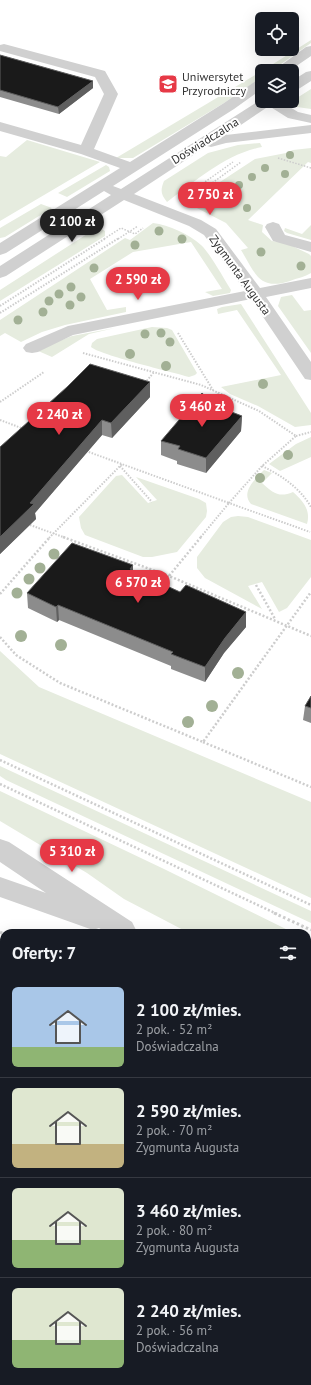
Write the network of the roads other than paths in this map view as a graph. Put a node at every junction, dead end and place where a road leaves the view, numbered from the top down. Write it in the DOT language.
graph roads {
  1 [pos="4,48"];
  2 [pos="311,50"];
  3 [pos="290,64"];
  4 [pos="311,75"];
  5 [pos="299,83"];
  6 [pos="255,91"];
  7 [pos="258,108"];
  8 [pos="281,108"];
  9 [pos="311,119"];
  10 [pos="0,126"];
  11 [pos="311,129"];
  12 [pos="196,147"];
  13 [pos="86,151"];
  14 [pos="130,167"];
  15 [pos="101,186"];
  16 [pos="122,194"];
  17 [pos="274,227"];
  18 [pos="311,247"];
  19 [pos="0,250"];
  20 [pos="3,269"];
  21 [pos="311,284"];
  22 [pos="256,294"];
  23 [pos="32,348"];
  24 [pos="311,375"];
  25 [pos="0,849"];
  26 [pos="0,887"];
  27 [pos="121,929"];
  28 [pos="124,929"];
  1 -- 13 [label="street"];
  2 -- 3 [label="street"];
  4 -- 5 [label="street"];
  6 -- 14 [label="street, Doświadczalna"];
  7 -- 12 [label="street, Doświadczalna"];
  8 -- 9 [label="street"];
  10 -- 13 [label="street"];
  11 -- 12 [label="street"];
  12 -- 16 [label="street, Doświadczalna"];
  13 -- 14 [label="street"];
  14 -- 15 [label="street, Doświadczalna"];
  15 -- 16 [label="street, Zygmunta Augusta"];
  15 -- 19 [label="street, Doświadczalna"];
  16 -- 20 [label="street, Doświadczalna"];
  16 -- 22 [label="street, Zygmunta Augusta"];
  17 -- 18 [label="street"];
  21 -- 22 [label="street"];
  22 -- 23 [label="street"];
  22 -- 24 [label="street, Zygmunta Augusta"];
  25 -- 28 [label="street"];
  26 -- 27 [label="street"];
}
